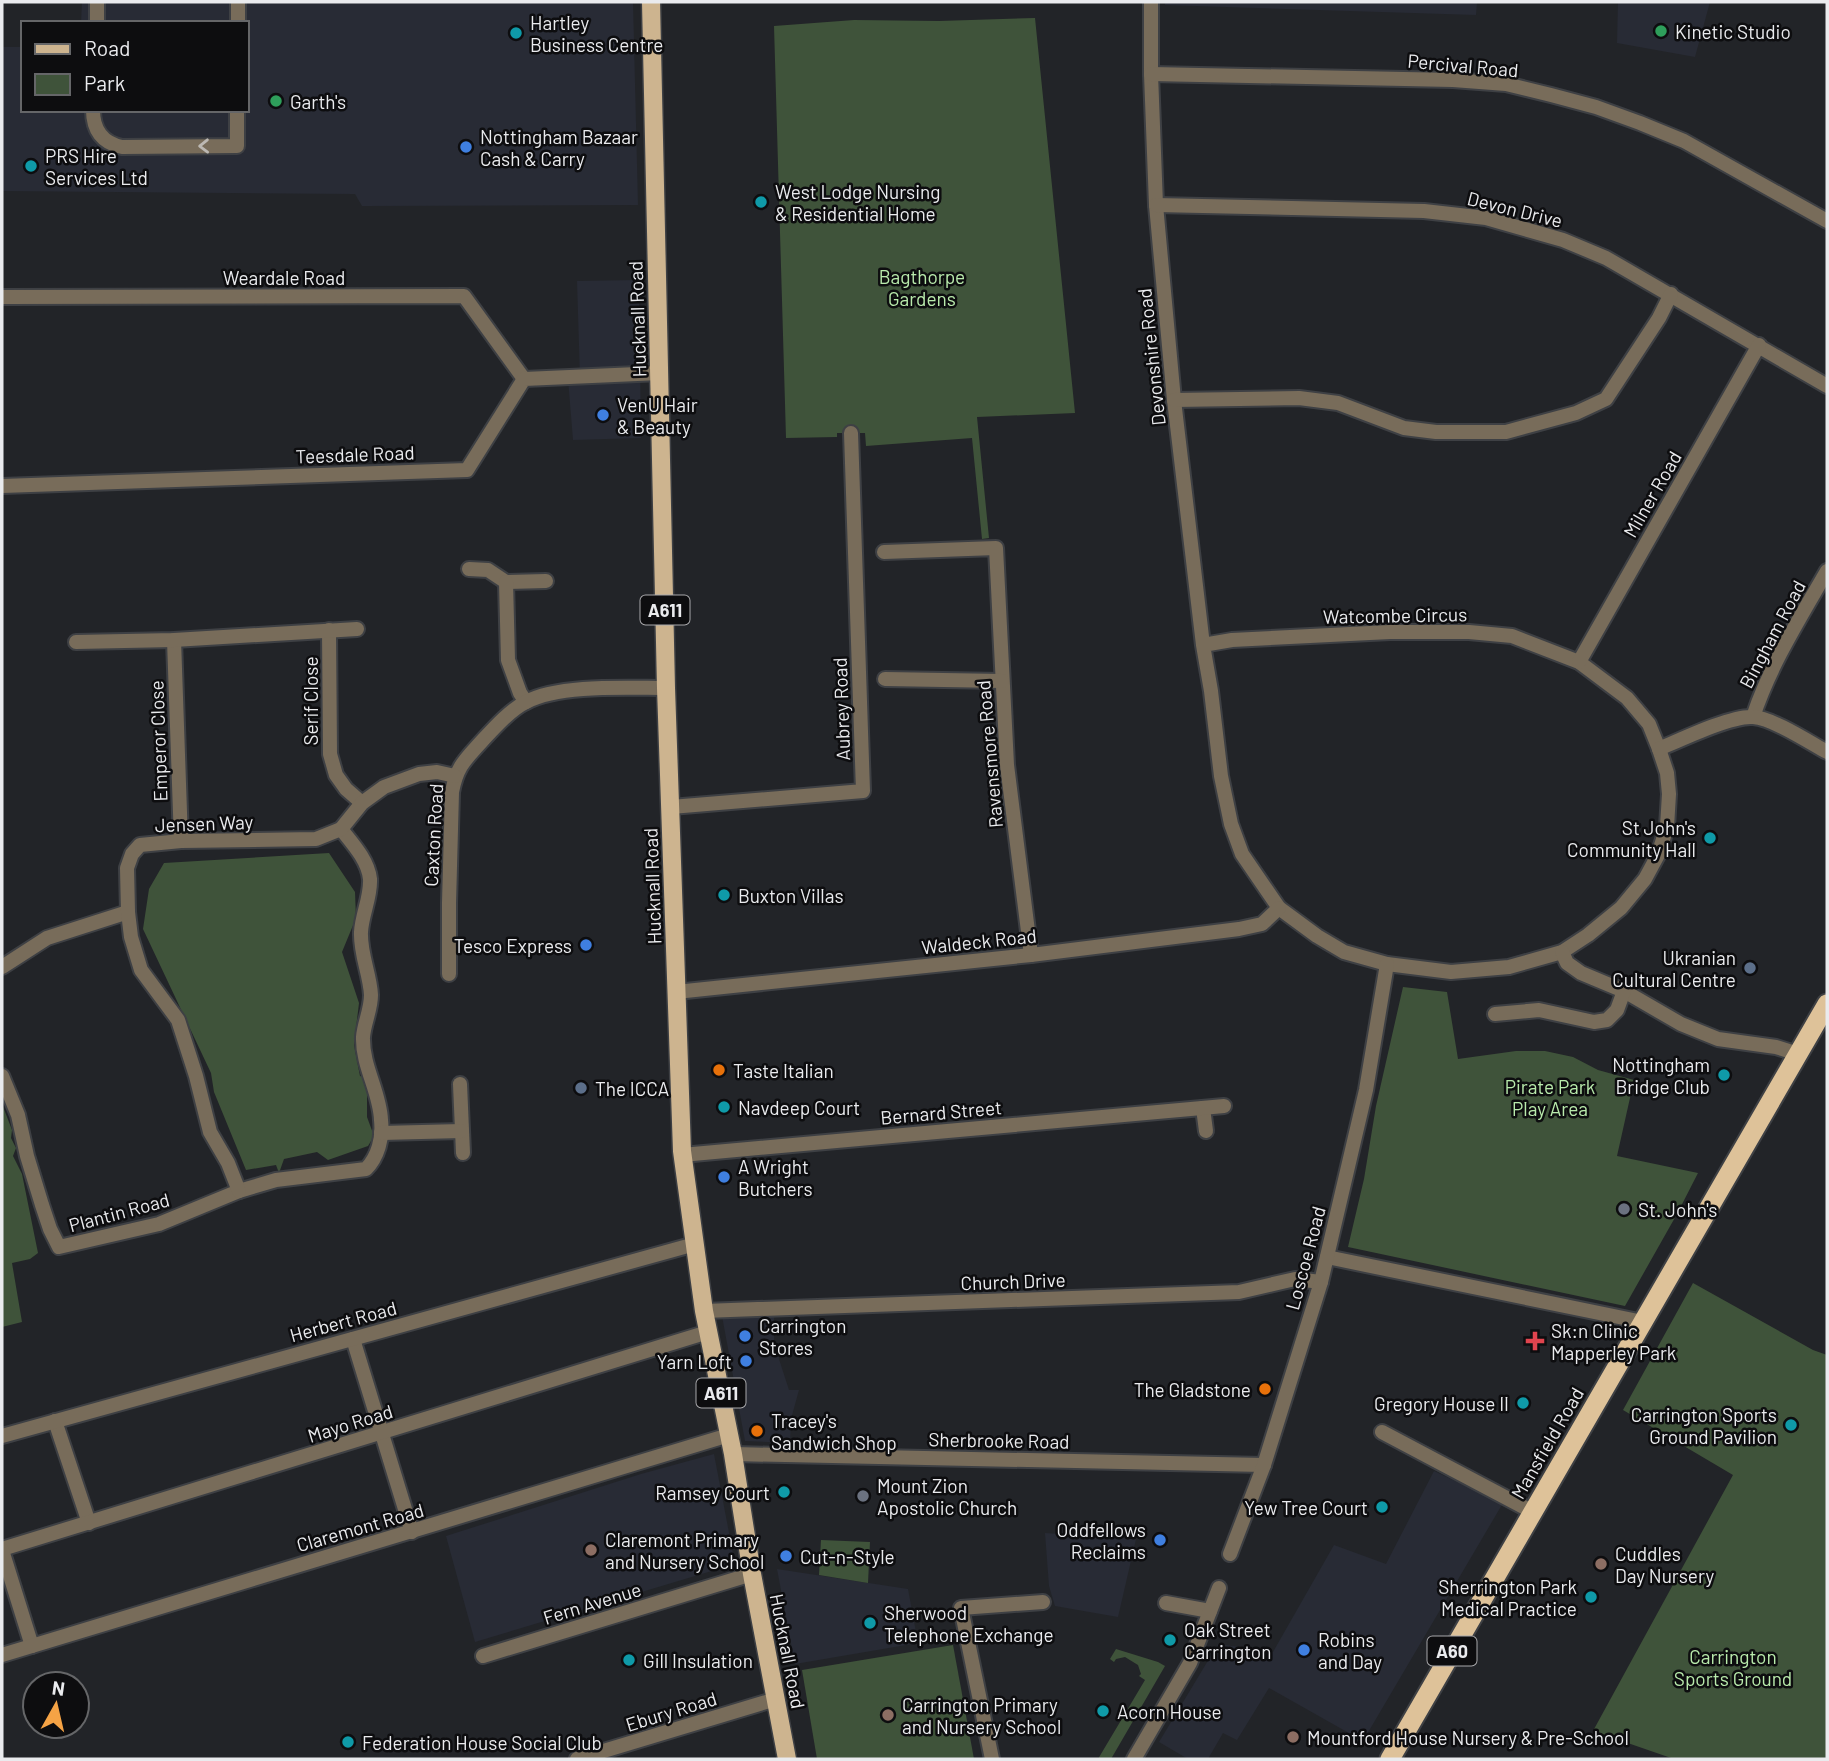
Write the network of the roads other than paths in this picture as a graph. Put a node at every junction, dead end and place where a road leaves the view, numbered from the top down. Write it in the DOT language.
graph roads {
  1 [pos="97,2"];
  2 [pos="238,2"];
  3 [pos="651,2"];
  4 [pos="1151,2"];
  5 [pos="97,21"];
  6 [pos="238,21"];
  7 [pos="1151,74"];
  8 [pos="93,112"];
  9 [pos="237,112"];
  10 [pos="1156,205"];
  11 [pos="1827,221"];
  12 [pos="1671,294"];
  13 [pos="2,297"];
  14 [pos="1759,345"];
  15 [pos="660,373"];
  16 [pos="524,379"];
  17 [pos="1827,386"];
  18 [pos="1174,400"];
  19 [pos="851,433"];
  20 [pos="2,486"];
  21 [pos="884,552"];
  22 [pos="470,569"];
  23 [pos="1827,571"];
  24 [pos="506,582"];
  25 [pos="546,582"];
  26 [pos="357,629"];
  27 [pos="329,630"];
  28 [pos="174,640"];
  29 [pos="76,642"];
  30 [pos="1203,645"];
  31 [pos="1579,662"];
  32 [pos="885,679"];
  33 [pos="1002,681"];
  34 [pos="666,688"];
  35 [pos="526,702"];
  36 [pos="1213,706"];
  37 [pos="1753,717"];
  38 [pos="1659,749"];
  39 [pos="1827,752"];
  40 [pos="455,776"];
  41 [pos="362,803"];
  42 [pos="671,807"];
  43 [pos="341,829"];
  44 [pos="181,841"];
  45 [pos="1279,908"];
  46 [pos="128,912"];
  47 [pos="1562,952"];
  48 [pos="1031,955"];
  49 [pos="1387,964"];
  50 [pos="2,967"];
  51 [pos="449,974"];
  52 [pos="677,992"];
  53 [pos="1624,992"];
  54 [pos="1495,1014"];
  55 [pos="1824,1016"];
  56 [pos="1798,1054"];
  57 [pos="2,1076"];
  58 [pos="460,1084"];
  59 [pos="1224,1106"];
  60 [pos="1203,1108"];
  61 [pos="462,1131"];
  62 [pos="1206,1131"];
  63 [pos="381,1133"];
  64 [pos="463,1153"];
  65 [pos="682,1155"];
  66 [pos="239,1191"];
  67 [pos="695,1244"];
  68 [pos="1327,1257"];
  69 [pos="1321,1282"];
  70 [pos="704,1311"];
  71 [pos="1643,1322"];
  72 [pos="708,1332"];
  73 [pos="353,1339"];
  74 [pos="55,1421"];
  75 [pos="1382,1432"];
  76 [pos="382,1433"];
  77 [pos="729,1435"];
  78 [pos="2,1436"];
  79 [pos="733,1454"];
  80 [pos="1264,1465"];
  81 [pos="1533,1512"];
  82 [pos="89,1523"];
  83 [pos="412,1532"];
  84 [pos="2,1549"];
  85 [pos="1230,1555"];
  86 [pos="752,1574"];
  87 [pos="1219,1588"];
  88 [pos="1043,1602"];
  89 [pos="1166,1603"];
  90 [pos="1210,1611"];
  91 [pos="32,1646"];
  92 [pos="2,1655"];
  93 [pos="482,1656"];
  94 [pos="776,1699"];
  95 [pos="577,1759"];
  96 [pos="787,1759"];
  97 [pos="992,1759"];
  98 [pos="1134,1759"];
  99 [pos="1390,1759"];
  1 -- 5 [label="street"];
  2 -- 6 [label="street"];
  3 -- 15 [label="main road, Hucknall Road / A611"];
  4 -- 7 [label="street, Devonshire Road"];
  7 -- 10 [label="street, Devonshire Road"];
  7 -- 11 [label="street, Percival Road"];
  9 -- 8 [label="street, one-way"];
  10 -- 12 [label="street, Devon Drive"];
  10 -- 18 [label="street, Devonshire Road"];
  12 -- 14 [label="street, Devon Drive"];
  12 -- 18 [label="street"];
  13 -- 16 [label="street, Weardale Road"];
  14 -- 17 [label="street, Devon Drive"];
  14 -- 31 [label="street, Milner Road"];
  15 -- 16 [label="street"];
  15 -- 34 [label="main road, Hucknall Road / A611"];
  16 -- 20 [label="street, Teesdale Road"];
  18 -- 30 [label="street, Devonshire Road"];
  19 -- 42 [label="street, Aubrey Road"];
  21 -- 33 [label="street, Ravensmore Road"];
  22 -- 24 [label="street"];
  23 -- 37 [label="street, Bingham Road"];
  24 -- 25 [label="street"];
  24 -- 35 [label="street"];
  26 -- 27 [label="street, Serif Close"];
  27 -- 28 [label="street, Serif Close"];
  27 -- 41 [label="street, Serif Close"];
  28 -- 29 [label="street"];
  28 -- 44 [label="street, Emperor Close"];
  30 -- 31 [label="street, Watcombe Circus"];
  30 -- 36 [label="street, Devonshire Road"];
  31 -- 38 [label="street, Watcombe Circus"];
  32 -- 33 [label="street"];
  33 -- 48 [label="street, Ravensmore Road"];
  34 -- 35 [label="street, Caxton Road"];
  34 -- 42 [label="main road, Hucknall Road / A611"];
  35 -- 40 [label="street, Caxton Road"];
  36 -- 45 [label="street, Watcombe Circus"];
  37 -- 38 [label="street"];
  37 -- 39 [label="street, Bingham Road"];
  38 -- 47 [label="street, Watcombe Circus"];
  40 -- 41 [label="street"];
  40 -- 51 [label="street, Caxton Road"];
  41 -- 43 [label="street"];
  42 -- 52 [label="main road, Hucknall Road / A611"];
  43 -- 44 [label="street, Jensen Way"];
  43 -- 63 [label="street"];
  44 -- 46 [label="street, Jensen Way"];
  45 -- 48 [label="street, Waldeck Road"];
  45 -- 49 [label="street, Watcombe Circus"];
  46 -- 50 [label="street"];
  46 -- 66 [label="street, Jensen Way"];
  47 -- 49 [label="street, Watcombe Circus"];
  47 -- 53 [label="street"];
  48 -- 52 [label="street, Waldeck Road"];
  49 -- 68 [label="street, Loscoe Road"];
  52 -- 65 [label="main road, Hucknall Road / A611"];
  53 -- 54 [label="street"];
  53 -- 56 [label="street"];
  55 -- 56 [label="highway, Mansfield Road / A60"];
  56 -- 71 [label="highway, Mansfield Road / A60"];
  57 -- 66 [label="street, Plantin Road"];
  58 -- 61 [label="street"];
  59 -- 60 [label="street, Bernard Street"];
  60 -- 62 [label="street"];
  60 -- 65 [label="street, Bernard Street"];
  61 -- 63 [label="street"];
  61 -- 64 [label="street"];
  63 -- 66 [label="street"];
  65 -- 67 [label="main road, Hucknall Road / A611"];
  67 -- 70 [label="main road, Hucknall Road / A611"];
  67 -- 73 [label="street, Herbert Road"];
  68 -- 69 [label="street, Loscoe Road"];
  68 -- 71 [label="street"];
  69 -- 70 [label="street, Church Drive"];
  69 -- 80 [label="street, Loscoe Road"];
  70 -- 72 [label="main road, Hucknall Road / A611"];
  71 -- 81 [label="highway, Mansfield Road / A60"];
  72 -- 76 [label="street, Mayo Road"];
  72 -- 77 [label="main road, Hucknall Road / A611"];
  73 -- 74 [label="street, Herbert Road"];
  73 -- 76 [label="street"];
  74 -- 78 [label="street, Herbert Road"];
  74 -- 82 [label="street"];
  75 -- 81 [label="street"];
  76 -- 82 [label="street, Mayo Road"];
  76 -- 83 [label="street"];
  77 -- 79 [label="main road, Hucknall Road / A611"];
  77 -- 83 [label="street, Claremont Road"];
  79 -- 80 [label="street, Sherbrooke Road"];
  79 -- 86 [label="main road, Hucknall Road / A611"];
  80 -- 85 [label="street, Loscoe Road"];
  81 -- 99 [label="highway, Mansfield Road / A60"];
  82 -- 84 [label="street, Mayo Road"];
  83 -- 91 [label="street, Claremont Road"];
  84 -- 91 [label="street"];
  86 -- 93 [label="street, Fern Avenue"];
  86 -- 94 [label="main road, Hucknall Road / A611"];
  87 -- 90 [label="street"];
  88 -- 97 [label="street"];
  89 -- 90 [label="street"];
  90 -- 98 [label="street"];
  91 -- 92 [label="street, Claremont Road"];
  94 -- 95 [label="street, Ebury Road"];
  94 -- 96 [label="main road, Hucknall Road / A611"];
}
